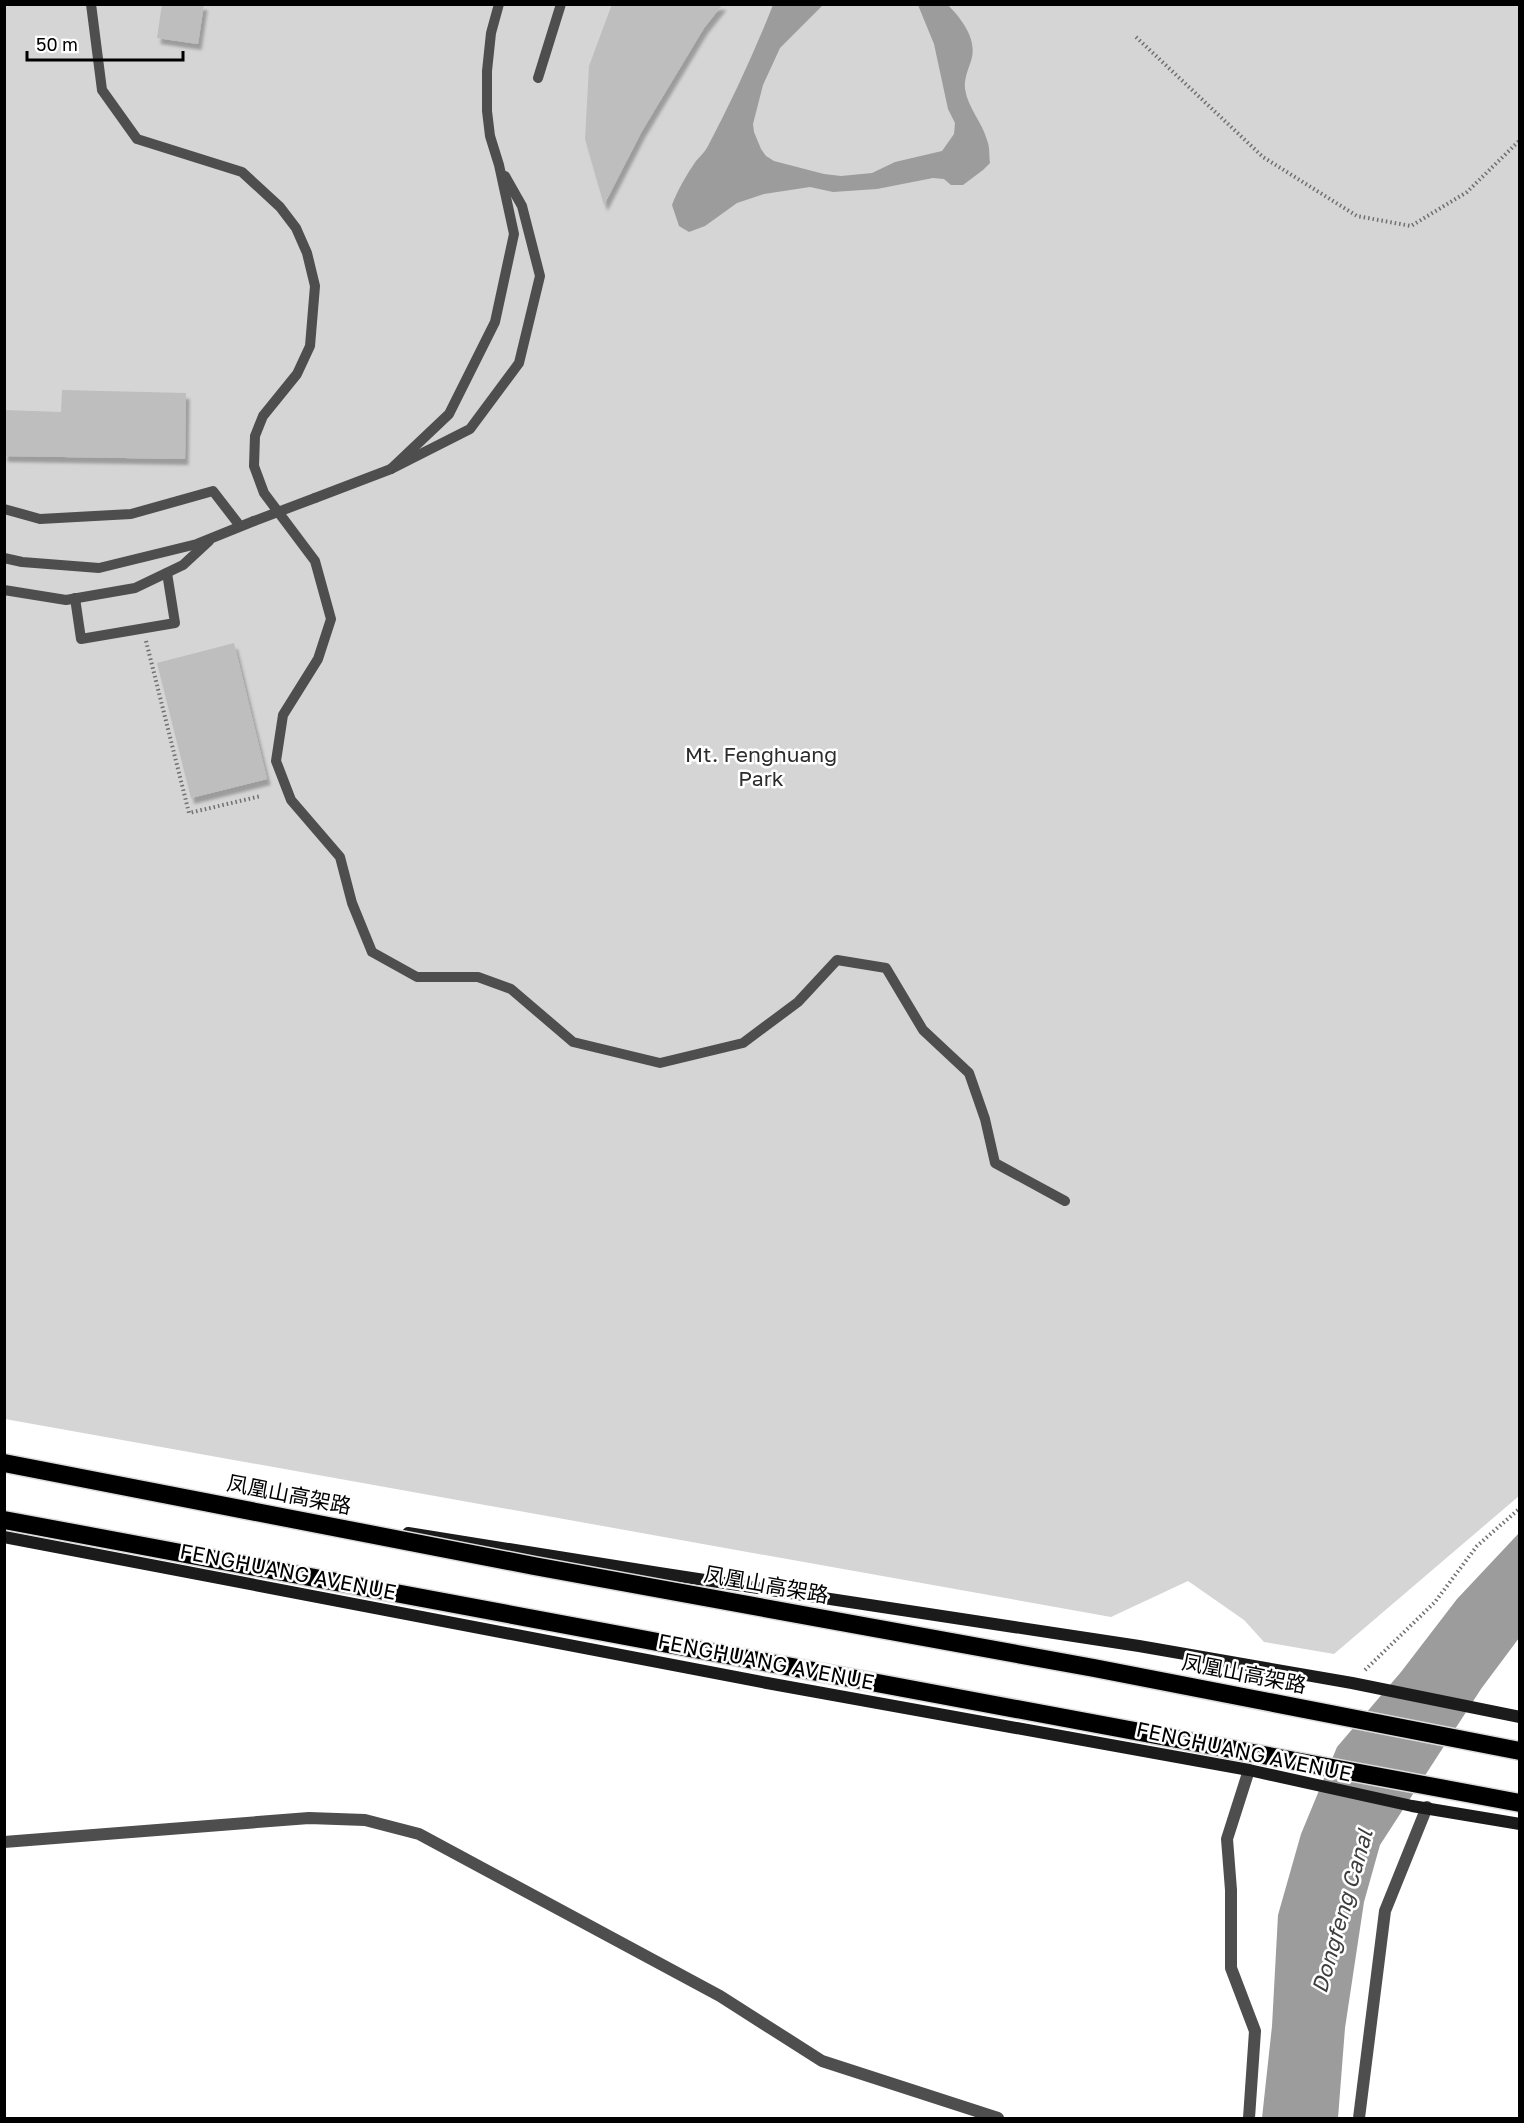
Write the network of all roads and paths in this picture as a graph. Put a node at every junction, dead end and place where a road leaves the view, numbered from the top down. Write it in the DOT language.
graph roads {
  1 [pos="91,4"];
  2 [pos="499,4"];
  3 [pos="561,4"];
  4 [pos="1136,37"];
  5 [pos="538,78"];
  6 [pos="1520,140"];
  7 [pos="499,165"];
  8 [pos="391,469"];
  9 [pos="4,509"];
  10 [pos="240,526"];
  11 [pos="214,537"];
  12 [pos="4,558"];
  13 [pos="167,573"];
  14 [pos="4,590"];
  15 [pos="75,598"];
  16 [pos="143,629"];
  17 [pos="261,796"];
  18 [pos="1065,1201"];
  19 [pos="4,1465"];
  20 [pos="1520,1508"];
  21 [pos="4,1520"];
  22 [pos="4,1537"];
  23 [pos="1352,1683"];
  24 [pos="1520,1717"];
  25 [pos="1520,1751"];
  26 [pos="1249,1770"];
  27 [pos="1520,1803"];
  28 [pos="1427,1808"];
  29 [pos="1520,1824"];
  30 [pos="4,1842"];
  31 [pos="998,2118"];
  32 [pos="1249,2118"];
  33 [pos="1359,2118"];
  1 -- 18 [label="lane"];
  2 -- 7 [label="lane"];
  3 -- 5 [label="lane"];
  4 -- 6 [label="path"];
  7 -- 8 [label="lane"];
  7 -- 8 [label="lane"];
  8 -- 10 [label="lane, bridge"];
  9 -- 10 [label="lane"];
  10 -- 11 [label="lane"];
  11 -- 12 [label="lane"];
  11 -- 13 [label="lane"];
  13 -- 15 [label="lane"];
  13 -- 16 [label="lane"];
  14 -- 15 [label="lane"];
  15 -- 16 [label="lane"];
  16 -- 17 [label="path"];
  19 -- 23 [label="main road"];
  19 -- 25 [label="highway, 凤凰山高架路, bridge"];
  20 -- 23 [label="path"];
  21 -- 27 [label="highway"];
  22 -- 26 [label="main road, FENGHUANG AVENUE"];
  23 -- 24 [label="main road"];
  26 -- 28 [label="main road, FENGHUANG AVENUE"];
  26 -- 32 [label="street"];
  28 -- 29 [label="main road, FENGHUANG AVENUE"];
  28 -- 33 [label="street"];
  30 -- 31 [label="street"];
}
